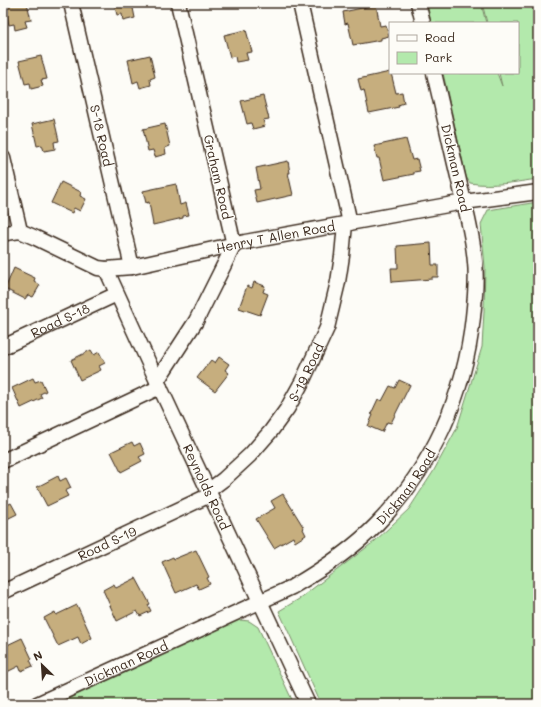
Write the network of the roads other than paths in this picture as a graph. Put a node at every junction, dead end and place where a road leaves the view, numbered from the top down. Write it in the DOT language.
graph roads {
  1 [pos="72,3"];
  2 [pos="178,3"];
  3 [pos="300,3"];
  4 [pos="418,3"];
  5 [pos="423,22"];
  6 [pos="434,74"];
  7 [pos="3,158"];
  8 [pos="538,192"];
  9 [pos="464,202"];
  10 [pos="347,224"];
  11 [pos="20,231"];
  12 [pos="3,235"];
  13 [pos="234,245"];
  14 [pos="132,267"];
  15 [pos="106,269"];
  16 [pos="117,294"];
  17 [pos="3,347"];
  18 [pos="159,384"];
  19 [pos="3,461"];
  20 [pos="209,493"];
  21 [pos="3,592"];
  22 [pos="260,601"];
  23 [pos="37,704"];
  24 [pos="308,704"];
  1 -- 14 [label="street, S-18 Road"];
  2 -- 13 [label="street, Graham Road"];
  3 -- 10 [label="street, S-19 Road"];
  4 -- 5 [label="street"];
  6 -- 9 [label="street, Dickman Road"];
  7 -- 11 [label="street"];
  8 -- 9 [label="street, Henry T Allen Road"];
  9 -- 10 [label="street, Henry T Allen Road"];
  9 -- 22 [label="street, Dickman Road"];
  10 -- 13 [label="street, Henry T Allen Road"];
  10 -- 20 [label="street, S-19 Road"];
  11 -- 12 [label="street"];
  11 -- 15 [label="street, Henry T Allen Road"];
  13 -- 14 [label="street, Henry T Allen Road"];
  13 -- 18 [label="street"];
  14 -- 15 [label="street, Henry T Allen Road"];
  15 -- 16 [label="street, Reynolds Road"];
  16 -- 17 [label="street, Road S-18"];
  16 -- 18 [label="street, Reynolds Road"];
  18 -- 19 [label="street"];
  18 -- 20 [label="street, Reynolds Road"];
  20 -- 21 [label="street, Road S-19"];
  20 -- 22 [label="street, Reynolds Road"];
  22 -- 23 [label="street, Dickman Road"];
  22 -- 24 [label="street, Reynolds Road"];
}
